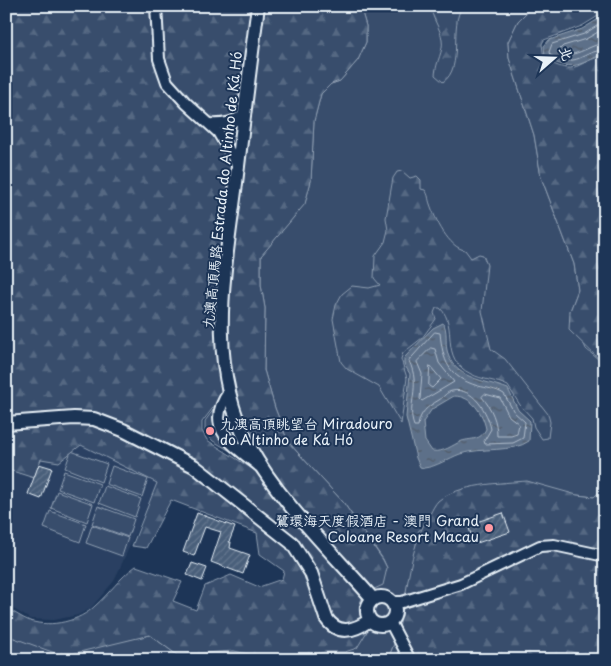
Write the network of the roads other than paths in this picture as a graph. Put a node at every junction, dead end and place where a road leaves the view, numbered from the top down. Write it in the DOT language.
graph roads {
  1 [pos="156,6"];
  2 [pos="258,6"];
  3 [pos="244,115"];
  4 [pos="209,124"];
  5 [pos="238,166"];
  6 [pos="229,392"];
  7 [pos="6,423"];
  8 [pos="262,468"];
  9 [pos="605,556"];
  10 [pos="372,599"];
  11 [pos="396,604"];
  12 [pos="370,620"];
  13 [pos="390,622"];
  14 [pos="410,660"];
  1 -- 4 [label="street"];
  2 -- 3 [label="main road, 九澳高頂馬路 Estrada do Altinho de Ká Hó"];
  3 -- 4 [label="street"];
  3 -- 5 [label="main road, 九澳高頂馬路 Estrada do Altinho de Ká Hó"];
  4 -- 5 [label="street"];
  5 -- 6 [label="main road, 九澳高頂馬路 Estrada do Altinho de Ká Hó"];
  6 -- 8 [label="main road, 九澳高頂馬路 Estrada do Altinho de Ká Hó"];
  6 -- 8 [label="street"];
  7 -- 12 [label="main road"];
  8 -- 10 [label="main road, 九澳高頂馬路 Estrada do Altinho de Ká Hó"];
  9 -- 11 [label="street"];
  10 -- 11 [label="main road"];
  10 -- 12 [label="main road"];
  11 -- 13 [label="main road"];
  12 -- 13 [label="main road"];
  13 -- 14 [label="street"];
}
